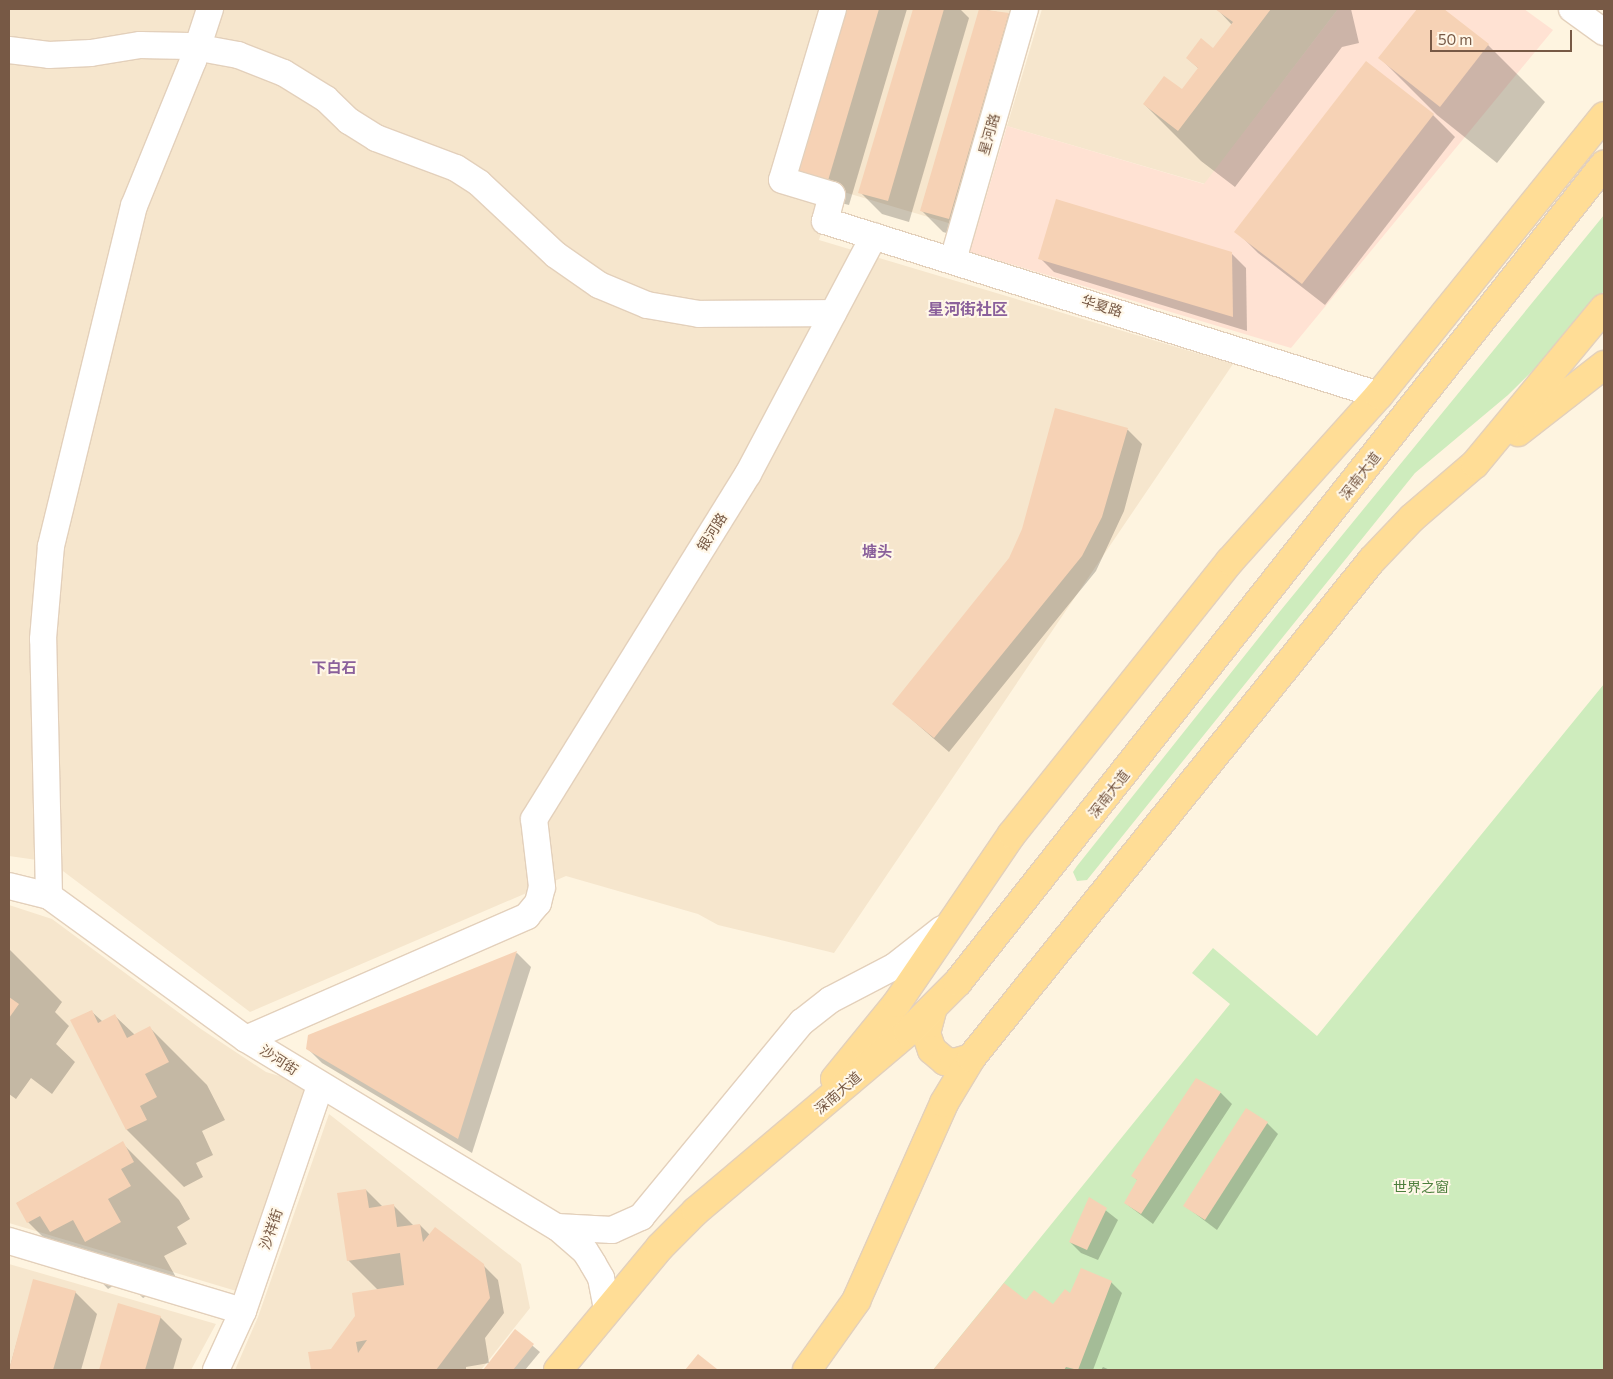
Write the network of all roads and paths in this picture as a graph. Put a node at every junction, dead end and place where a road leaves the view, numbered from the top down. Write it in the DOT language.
graph roads {
  1 [pos="210,9"];
  2 [pos="833,9"];
  3 [pos="1024,9"];
  4 [pos="1572,9"];
  5 [pos="1604,32"];
  6 [pos="197,47"];
  7 [pos="9,50"];
  8 [pos="1604,116"];
  9 [pos="1604,165"];
  10 [pos="1575,201"];
  11 [pos="874,236"];
  12 [pos="953,260"];
  13 [pos="1604,308"];
  14 [pos="833,313"];
  15 [pos="1604,366"];
  16 [pos="1379,395"];
  17 [pos="1475,464"];
  18 [pos="9,886"];
  19 [pos="49,896"];
  20 [pos="959,912"];
  21 [pos="932,1011"];
  22 [pos="246,1039"];
  23 [pos="971,1058"];
  24 [pos="320,1086"];
  25 [pos="788,1136"];
  26 [pos="557,1227"];
  27 [pos="9,1241"];
  28 [pos="608,1308"];
  29 [pos="243,1311"];
  30 [pos="216,1370"];
  31 [pos="558,1370"];
  32 [pos="807,1370"];
  1 -- 6 [label="street"];
  2 -- 11 [label="street, 华夏路"];
  3 -- 12 [label="street, 星河路"];
  4 -- 5 [label="street"];
  6 -- 7 [label="street"];
  6 -- 14 [label="street"];
  6 -- 19 [label="street"];
  8 -- 16 [label="main road"];
  9 -- 10 [label="main road, 深南大道"];
  10 -- 16 [label="main road"];
  10 -- 21 [label="main road, 深南大道"];
  11 -- 12 [label="street, 华夏路"];
  11 -- 14 [label="street, 银河路"];
  12 -- 16 [label="street, 华夏路"];
  13 -- 17 [label="main road"];
  14 -- 22 [label="street, 银河路"];
  15 -- 17 [label="main road"];
  16 -- 20 [label="main road"];
  17 -- 23 [label="main road"];
  18 -- 19 [label="street, 沙河街"];
  19 -- 22 [label="street, 沙河街"];
  20 -- 25 [label="main road"];
  20 -- 26 [label="street"];
  21 -- 23 [label="main road"];
  21 -- 25 [label="main road, 深南大道"];
  22 -- 24 [label="street, 沙河街"];
  23 -- 32 [label="main road"];
  24 -- 26 [label="street, 沙河街"];
  24 -- 29 [label="street, 沙祥街"];
  25 -- 28 [label="main road, 深南大道"];
  26 -- 28 [label="street, 沙河街"];
  27 -- 29 [label="street"];
  28 -- 31 [label="main road, 深南大道"];
  29 -- 30 [label="street, 沙祥街"];
}
